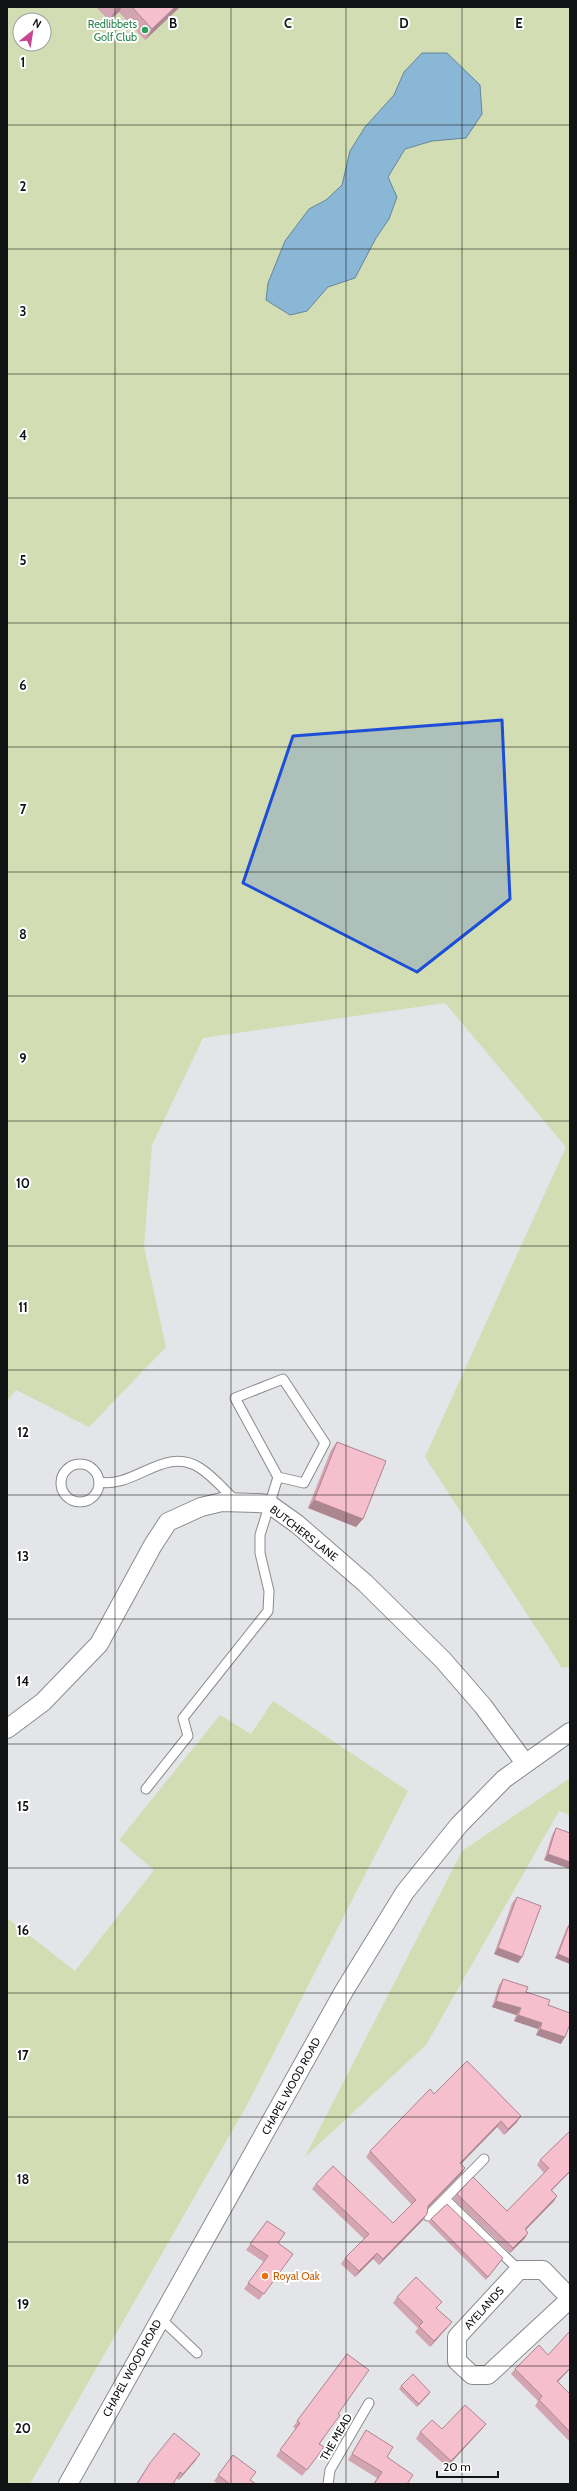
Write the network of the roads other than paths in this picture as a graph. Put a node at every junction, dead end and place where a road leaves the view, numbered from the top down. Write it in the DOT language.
graph roads {
  1 [pos="278,1477"];
  2 [pos="98,1482"];
  3 [pos="238,1502"];
  4 [pos="269,1504"];
  5 [pos="7,1729"];
  6 [pos="570,1732"];
  7 [pos="525,1763"];
  8 [pos="146,1789"];
  9 [pos="484,2159"];
  10 [pos="445,2199"];
  11 [pos="428,2216"];
  12 [pos="519,2270"];
  13 [pos="570,2299"];
  14 [pos="160,2318"];
  15 [pos="197,2354"];
  16 [pos="369,2403"];
  17 [pos="68,2484"];
  18 [pos="328,2484"];
  1 -- 1 [label="lane"];
  1 -- 4 [label="lane"];
  2 -- 2 [label="lane"];
  2 -- 3 [label="lane"];
  3 -- 4 [label="street, BUTCHERS LANE"];
  3 -- 5 [label="street, BUTCHERS LANE"];
  4 -- 7 [label="street, BUTCHERS LANE"];
  4 -- 8 [label="lane"];
  6 -- 7 [label="street, CHAPEL WOOD ROAD"];
  7 -- 14 [label="street, CHAPEL WOOD ROAD"];
  9 -- 10 [label="lane"];
  10 -- 11 [label="lane"];
  10 -- 12 [label="lane"];
  12 -- 13 [label="street, AYELANDS"];
  12 -- 13 [label="street, AYELANDS"];
  14 -- 15 [label="lane"];
  14 -- 17 [label="street, CHAPEL WOOD ROAD"];
  16 -- 18 [label="lane, THE MEAD"];
}
